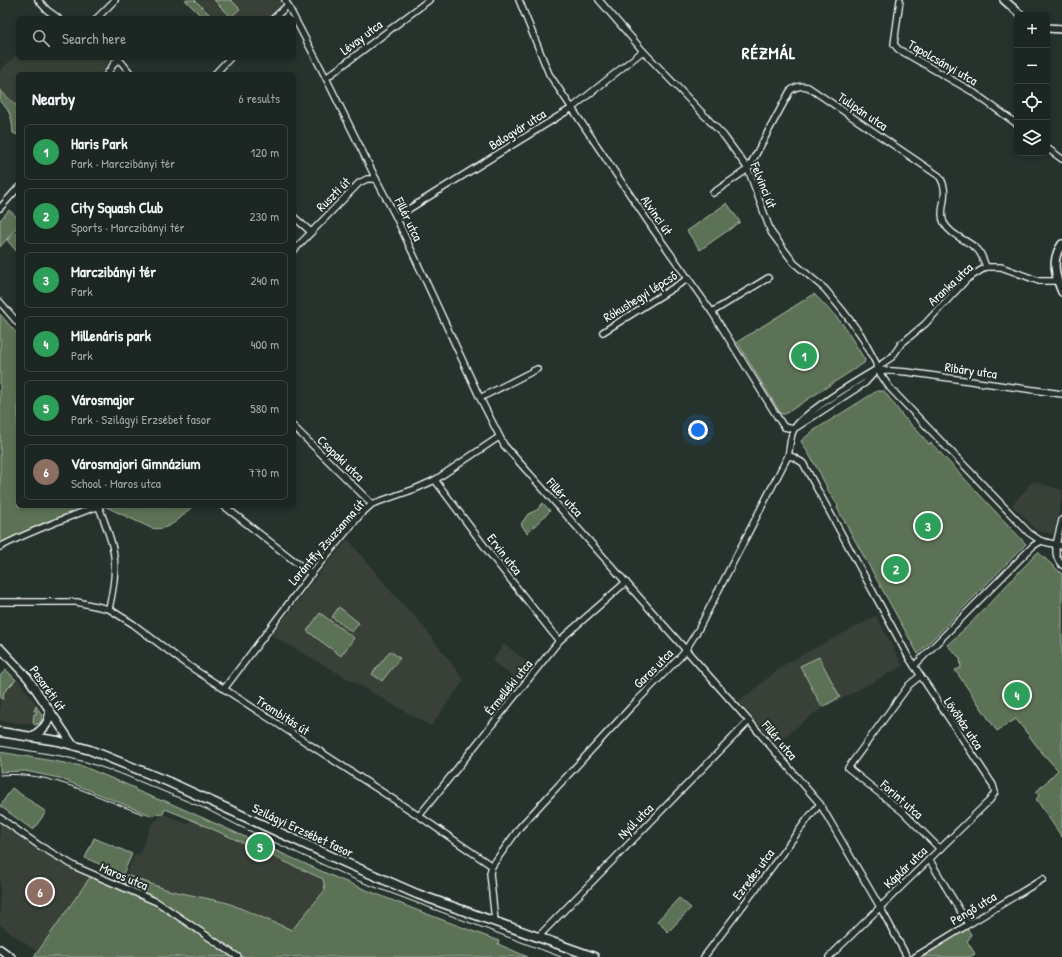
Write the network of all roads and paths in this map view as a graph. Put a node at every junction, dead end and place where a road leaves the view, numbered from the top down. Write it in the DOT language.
graph roads {
  1 [pos="38,0"];
  2 [pos="115,0"];
  3 [pos="429,0"];
  4 [pos="519,0"];
  5 [pos="599,0"];
  6 [pos="900,0"];
  7 [pos="1004,0"];
  8 [pos="287,3"];
  9 [pos="1018,12"];
  10 [pos="56,16"];
  11 [pos="99,16"];
  12 [pos="276,16"];
  13 [pos="294,16"];
  14 [pos="296,20"];
  15 [pos="1050,28"];
  16 [pos="1062,29"];
  17 [pos="643,51"];
  18 [pos="117,60"];
  19 [pos="120,60"];
  20 [pos="228,60"];
  21 [pos="108,72"];
  22 [pos="129,72"];
  23 [pos="217,72"];
  24 [pos="326,78"];
  25 [pos="572,108"];
  26 [pos="1014,122"];
  27 [pos="1050,150"];
  28 [pos="1062,159"];
  29 [pos="748,169"];
  30 [pos="376,179"];
  31 [pos="16,190"];
  32 [pos="712,193"];
  33 [pos="0,208"];
  34 [pos="396,217"];
  35 [pos="296,219"];
  36 [pos="311,232"];
  37 [pos="1062,244"];
  38 [pos="296,248"];
  39 [pos="986,267"];
  40 [pos="689,278"];
  41 [pos="768,278"];
  42 [pos="1057,281"];
  43 [pos="1062,292"];
  44 [pos="0,302"];
  45 [pos="712,312"];
  46 [pos="16,321"];
  47 [pos="603,332"];
  48 [pos="537,369"];
  49 [pos="877,370"];
  50 [pos="1062,394"];
  51 [pos="480,398"];
  52 [pos="296,429"];
  53 [pos="794,429"];
  54 [pos="499,437"];
  55 [pos="788,456"];
  56 [pos="435,480"];
  57 [pos="372,504"];
  58 [pos="93,508"];
  59 [pos="99,508"];
  60 [pos="227,508"];
  61 [pos="1062,520"];
  62 [pos="1041,540"];
  63 [pos="1059,546"];
  64 [pos="0,547"];
  65 [pos="1062,565"];
  66 [pos="311,574"];
  67 [pos="626,582"];
  68 [pos="0,602"];
  69 [pos="109,609"];
  70 [pos="559,641"];
  71 [pos="0,648"];
  72 [pos="686,650"];
  73 [pos="914,666"];
  74 [pos="920,676"];
  75 [pos="224,689"];
  76 [pos="50,712"];
  77 [pos="749,721"];
  78 [pos="0,732"];
  79 [pos="32,737"];
  80 [pos="72,745"];
  81 [pos="995,792"];
  82 [pos="820,804"];
  83 [pos="419,816"];
  84 [pos="0,818"];
  85 [pos="940,849"];
  86 [pos="930,859"];
  87 [pos="492,866"];
  88 [pos="1043,879"];
  89 [pos="880,907"];
  90 [pos="495,921"];
  91 [pos="968,924"];
  92 [pos="538,937"];
  93 [pos="0,949"];
  94 [pos="11,957"];
  95 [pos="238,957"];
  96 [pos="594,957"];
  97 [pos="704,957"];
  98 [pos="829,957"];
  99 [pos="908,957"];
  100 [pos="915,957"];
  1 -- 10 [label="street"];
  2 -- 11 [label="street"];
  3 -- 24 [label="street, Lévay utca"];
  4 -- 25 [label="street, Alvinci út"];
  5 -- 17 [label="street, Felvinci út"];
  6 -- 26 [label="street, Tapolcsányi utca"];
  7 -- 9 [label="street"];
  8 -- 12 [label="street"];
  8 -- 13 [label="street, Fillér utca"];
  14 -- 24 [label="street, Fillér utca"];
  15 -- 16 [label="street"];
  17 -- 25 [label="street, Balogvár utca"];
  17 -- 29 [label="street, Felvinci út"];
  18 -- 21 [label="street"];
  19 -- 22 [label="street"];
  20 -- 23 [label="street"];
  24 -- 30 [label="street, Fillér utca"];
  25 -- 34 [label="street, Balogvár utca"];
  25 -- 40 [label="street, Alvinci út"];
  27 -- 28 [label="street"];
  29 -- 32 [label="street, Tulipán utca"];
  29 -- 39 [label="street, Tulipán utca"];
  29 -- 49 [label="street, Felvinci út"];
  30 -- 34 [label="street, Fillér utca"];
  30 -- 36 [label="street, Ruszti út"];
  31 -- 33 [label="street"];
  34 -- 51 [label="street, Fillér utca"];
  35 -- 36 [label="street"];
  36 -- 38 [label="street, Ruszti út"];
  37 -- 42 [label="street"];
  39 -- 42 [label="street, Aranka utca"];
  39 -- 49 [label="street, Aranka utca"];
  40 -- 45 [label="street, Alvinci út"];
  40 -- 47 [label="street, Rókushegyi lépcső"];
  41 -- 45 [label="street"];
  42 -- 43 [label="street"];
  44 -- 46 [label="street"];
  45 -- 53 [label="street, Alvinci út"];
  48 -- 51 [label="street"];
  49 -- 50 [label="street, Ribáry utca"];
  49 -- 53 [label="street, Aranka utca"];
  49 -- 62 [label="street, Felvinci út"];
  51 -- 54 [label="street, Fillér utca"];
  52 -- 57 [label="street, Csopaki utca"];
  53 -- 55 [label="street, Garas utca"];
  54 -- 56 [label="street, Lorántffy Zsuzsanna út"];
  54 -- 67 [label="street, Fillér utca"];
  55 -- 72 [label="street, Garas utca"];
  55 -- 73 [label="street, Lövőház utca"];
  56 -- 57 [label="street, Lorántffy Zsuzsanna út"];
  56 -- 70 [label="street, Ervin utca"];
  57 -- 66 [label="street, Lorántffy Zsuzsanna út"];
  58 -- 64 [label="street"];
  59 -- 69 [label="street"];
  60 -- 66 [label="street"];
  61 -- 63 [label="street"];
  62 -- 63 [label="street, Felvinci út"];
  62 -- 73 [label="street"];
  63 -- 65 [label="street"];
  66 -- 75 [label="street, Lorántffy Zsuzsanna út"];
  67 -- 70 [label="street, Érmelléki utca"];
  67 -- 72 [label="street, Fillér utca"];
  68 -- 69 [label="street, Trombitás út"];
  69 -- 75 [label="street, Trombitás út"];
  70 -- 83 [label="street, Érmelléki utca"];
  71 -- 76 [label="street, Pasaréti út"];
  72 -- 77 [label="street, Fillér utca"];
  72 -- 87 [label="street, Garas utca"];
  73 -- 74 [label="street, Lövőház utca"];
  74 -- 81 [label="street, Lövőház utca"];
  74 -- 85 [label="street, Forint utca"];
  75 -- 83 [label="street, Trombitás út"];
  76 -- 79 [label="main road"];
  76 -- 80 [label="street, Pasaréti út"];
  77 -- 82 [label="street, Fillér utca"];
  77 -- 92 [label="street, Nyúl utca"];
  78 -- 79 [label="main road, Szilágyi Erzsébet fasor"];
  79 -- 80 [label="main road, Szilágyi Erzsébet fasor"];
  80 -- 90 [label="main road, Szilágyi Erzsébet fasor"];
  81 -- 85 [label="street, Káplár utca"];
  82 -- 89 [label="street, Fillér utca"];
  82 -- 97 [label="street, Ezredes utca"];
  83 -- 87 [label="street, Trombitás út"];
  84 -- 95 [label="street, Maros utca"];
  85 -- 86 [label="street, Káplár utca"];
  86 -- 89 [label="street, Káplár utca"];
  86 -- 91 [label="street"];
  87 -- 90 [label="street"];
  88 -- 91 [label="street, Pengő utca"];
  89 -- 98 [label="street, Káplár utca"];
  89 -- 99 [label="street, Fillér utca"];
  90 -- 92 [label="main road, Szilágyi Erzsébet fasor"];
  91 -- 100 [label="street, Pengő utca"];
  92 -- 96 [label="main road, Szilágyi Erzsébet fasor"];
  93 -- 94 [label="street"];
}
